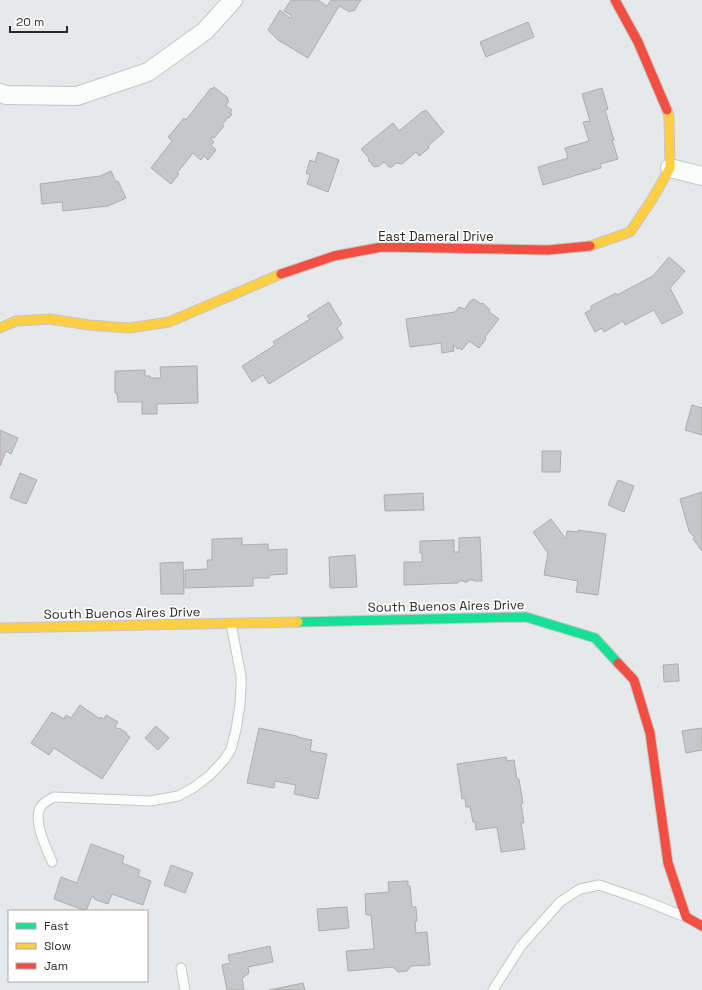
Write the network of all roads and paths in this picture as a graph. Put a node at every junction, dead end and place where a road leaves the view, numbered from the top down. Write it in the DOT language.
graph roads {
  1 [pos="233,0"];
  2 [pos="615,0"];
  3 [pos="0,93"];
  4 [pos="670,168"];
  5 [pos="702,176"];
  6 [pos="0,328"];
  7 [pos="231,623"];
  8 [pos="0,628"];
  9 [pos="52,862"];
  10 [pos="686,917"];
  11 [pos="702,926"];
  12 [pos="181,968"];
  13 [pos="185,990"];
  14 [pos="493,990"];
  1 -- 3 [label="street"];
  2 -- 4 [label="street"];
  4 -- 5 [label="street"];
  4 -- 6 [label="street, East Dameral Drive"];
  7 -- 8 [label="street, South Buenos Aires Drive"];
  7 -- 9 [label="lane"];
  7 -- 10 [label="street, South Buenos Aires Drive"];
  10 -- 11 [label="street"];
  10 -- 14 [label="lane"];
  12 -- 13 [label="lane"];
}
